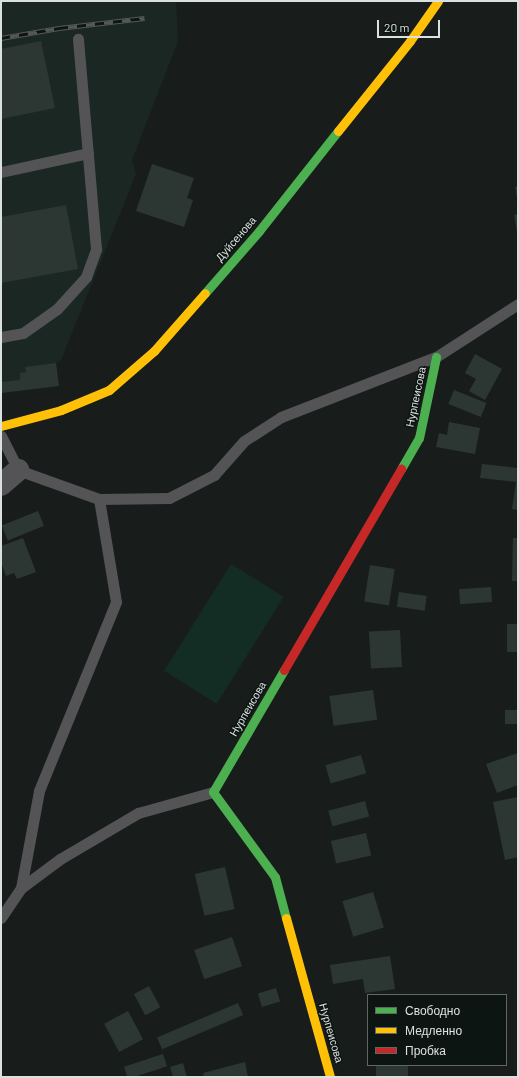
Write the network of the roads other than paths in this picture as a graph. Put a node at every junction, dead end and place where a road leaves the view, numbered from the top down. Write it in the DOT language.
graph roads {
  1 [pos="438,1"];
  2 [pos="78,39"];
  3 [pos="88,153"];
  4 [pos="1,172"];
  5 [pos="518,304"];
  6 [pos="1,337"];
  7 [pos="436,358"];
  8 [pos="1,426"];
  9 [pos="1,436"];
  10 [pos="18,470"];
  11 [pos="1,485"];
  12 [pos="99,499"];
  13 [pos="213,792"];
  14 [pos="21,888"];
  15 [pos="1,918"];
  16 [pos="330,1077"];
  1 -- 8 [label="street, Дуйсенова"];
  2 -- 3 [label="lane"];
  3 -- 4 [label="lane"];
  3 -- 6 [label="lane"];
  5 -- 7 [label="lane"];
  7 -- 12 [label="lane"];
  7 -- 13 [label="street, Нурпеисова"];
  9 -- 10 [label="lane"];
  10 -- 11 [label="street"];
  10 -- 12 [label="lane"];
  12 -- 14 [label="lane"];
  13 -- 14 [label="lane"];
  13 -- 16 [label="street, Нурпеисова"];
  14 -- 15 [label="lane"];
}
